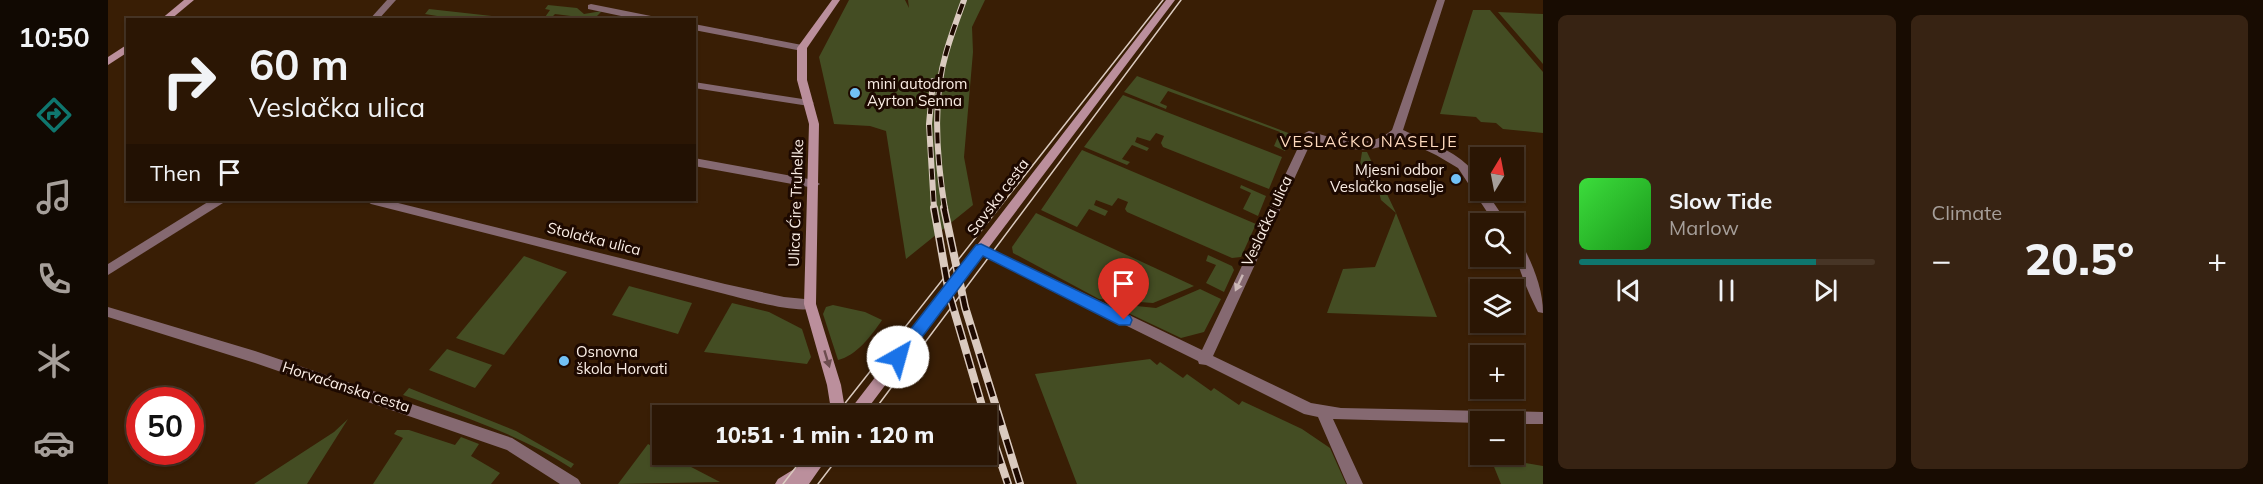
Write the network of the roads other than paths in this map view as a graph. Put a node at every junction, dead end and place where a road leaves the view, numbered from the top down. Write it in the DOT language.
graph roads {
  1 [pos="190,0"];
  2 [pos="392,0"];
  3 [pos="836,0"];
  4 [pos="1171,0"];
  5 [pos="1441,0"];
  6 [pos="591,7"];
  7 [pos="167,18"];
  8 [pos="375,18"];
  9 [pos="646,18"];
  10 [pos="696,27"];
  11 [pos="126,48"];
  12 [pos="802,48"];
  13 [pos="108,62"];
  14 [pos="696,85"];
  15 [pos="809,104"];
  16 [pos="1397,132"];
  17 [pos="696,162"];
  18 [pos="814,184"];
  19 [pos="217,201"];
  20 [pos="375,201"];
  21 [pos="1495,213"];
  22 [pos="981,249"];
  23 [pos="1524,257"];
  24 [pos="108,270"];
  25 [pos="810,304"];
  26 [pos="1543,308"];
  27 [pos="108,312"];
  28 [pos="1203,360"];
  29 [pos="837,405"];
  30 [pos="861,405"];
  31 [pos="1323,413"];
  32 [pos="1543,418"];
  33 [pos="810,465"];
  34 [pos="814,465"];
  35 [pos="573,484"];
  36 [pos="783,484"];
  37 [pos="800,484"];
  38 [pos="1355,484"];
  1 -- 7 [label="main road"];
  2 -- 8 [label="street"];
  3 -- 12 [label="main road"];
  4 -- 22 [label="main road, Savska cesta"];
  5 -- 16 [label="street"];
  6 -- 9 [label="street"];
  10 -- 12 [label="street"];
  11 -- 13 [label="main road"];
  12 -- 15 [label="main road, Ulica Ćire Truhelke"];
  14 -- 15 [label="street"];
  15 -- 18 [label="main road, Ulica Ćire Truhelke"];
  16 -- 21 [label="street"];
  16 -- 28 [label="street, Veslačka ulica, one-way"];
  17 -- 18 [label="street"];
  18 -- 25 [label="main road, Ulica Ćire Truhelke"];
  19 -- 24 [label="street"];
  20 -- 25 [label="street, Stolačka ulica"];
  22 -- 28 [label="street"];
  22 -- 30 [label="main road, Savska cesta"];
  23 -- 26 [label="street"];
  25 -- 29 [label="main road, Ulica Ćire Truhelke, one-way"];
  27 -- 35 [label="street, Horvaćanska cesta"];
  28 -- 31 [label="street"];
  31 -- 32 [label="street"];
  31 -- 38 [label="street"];
  33 -- 36 [label="main road"];
  34 -- 37 [label="main road"];
}
